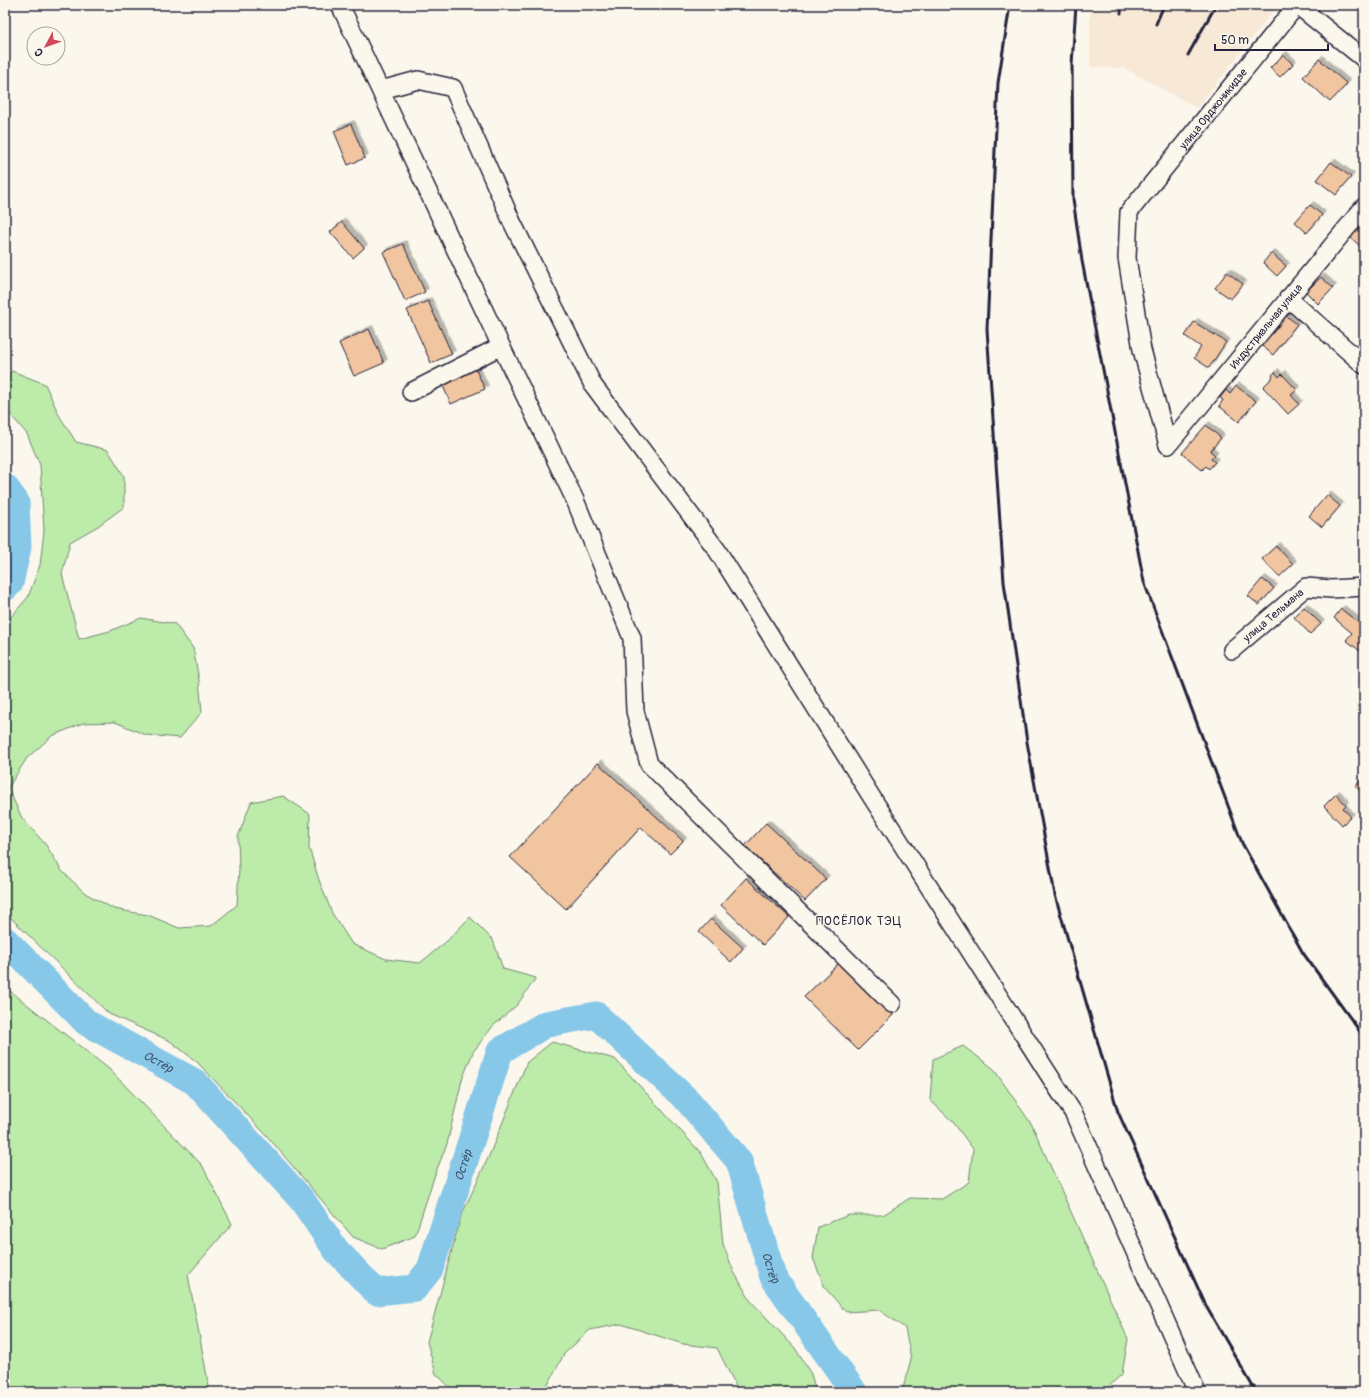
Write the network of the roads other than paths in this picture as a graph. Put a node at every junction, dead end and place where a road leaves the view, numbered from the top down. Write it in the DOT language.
graph roads {
  1 [pos="340,5"];
  2 [pos="1297,5"];
  3 [pos="1364,59"];
  4 [pos="381,90"];
  5 [pos="1364,207"];
  6 [pos="1288,298"];
  7 [pos="501,346"];
  8 [pos="1364,365"];
  9 [pos="411,392"];
  10 [pos="1168,445"];
  11 [pos="1364,587"];
  12 [pos="1232,650"];
  13 [pos="892,1004"];
  14 [pos="1197,1392"];
  1 -- 4 [label="street"];
  2 -- 3 [label="street"];
  2 -- 10 [label="street, улица Орджоникидзе"];
  4 -- 7 [label="street"];
  4 -- 14 [label="street"];
  5 -- 6 [label="street, Индустриальная улица"];
  6 -- 8 [label="street"];
  6 -- 10 [label="street, Индустриальная улица"];
  7 -- 9 [label="street"];
  7 -- 13 [label="street"];
  11 -- 12 [label="street, улица Тельмана"];
}
